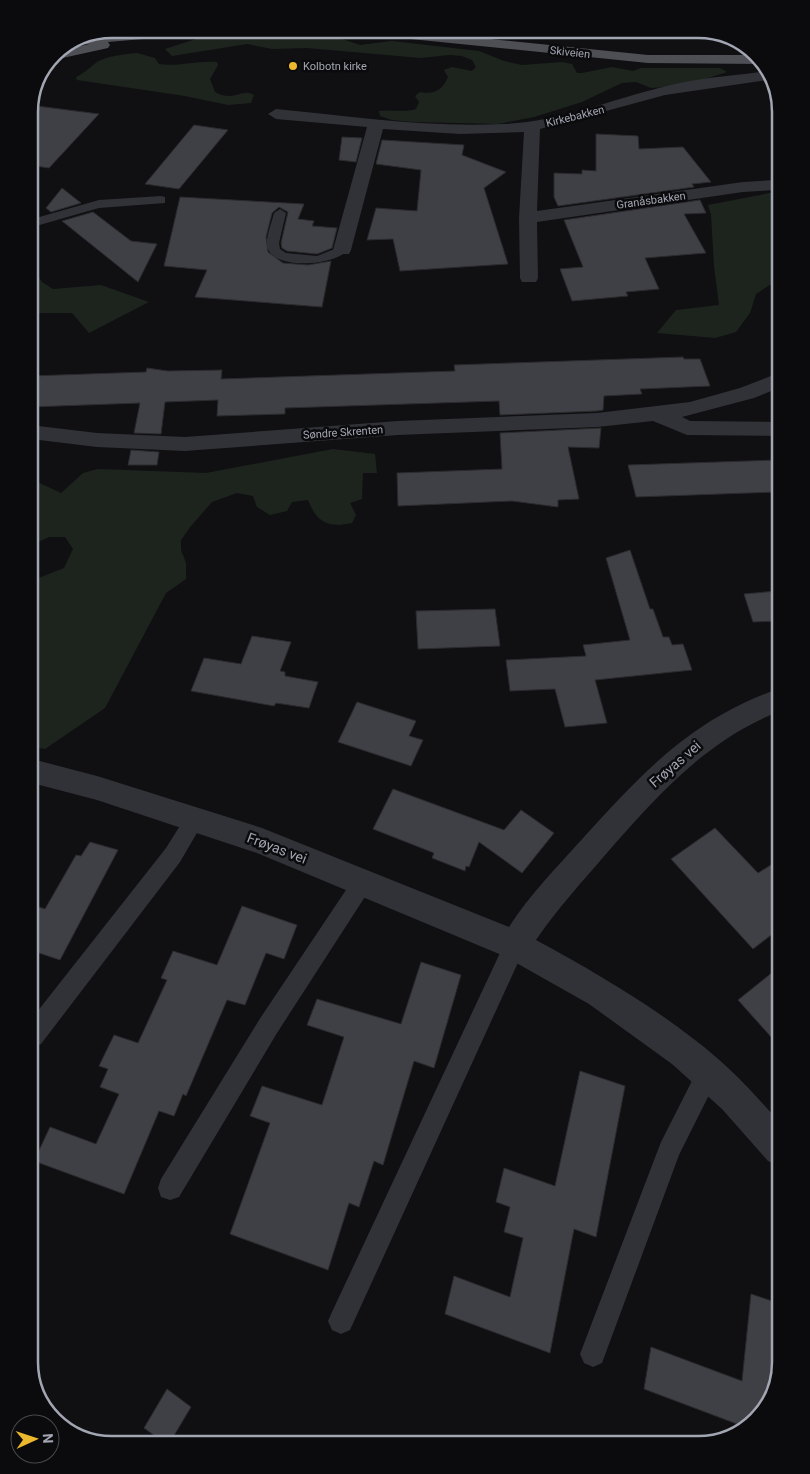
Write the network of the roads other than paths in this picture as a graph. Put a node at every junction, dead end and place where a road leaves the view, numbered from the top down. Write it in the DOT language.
graph roads {
  1 [pos="129,38"];
  2 [pos="440,38"];
  3 [pos="66,53"];
  4 [pos="751,60"];
  5 [pos="763,76"];
  6 [pos="276,114"];
  7 [pos="376,123"];
  8 [pos="532,126"];
  9 [pos="772,185"];
  10 [pos="161,200"];
  11 [pos="280,213"];
  12 [pos="528,218"];
  13 [pos="38,223"];
  14 [pos="342,250"];
  15 [pos="529,278"];
  16 [pos="772,382"];
  17 [pos="657,414"];
  18 [pos="772,429"];
  19 [pos="38,433"];
  20 [pos="772,702"];
  21 [pos="38,773"];
  22 [pos="196,819"];
  23 [pos="363,882"];
  24 [pos="516,945"];
  25 [pos="38,1030"];
  26 [pos="708,1073"];
  27 [pos="772,1139"];
  28 [pos="170,1188"];
  29 [pos="341,1321"];
  30 [pos="593,1354"];
  1 -- 3 [label="main road"];
  2 -- 4 [label="main road, Skiveien"];
  5 -- 8 [label="street, Kirkebakken"];
  6 -- 7 [label="street, Kirkebakken"];
  7 -- 8 [label="street, Kirkebakken"];
  7 -- 14 [label="street"];
  8 -- 12 [label="street"];
  9 -- 12 [label="street, Granåsbakken"];
  10 -- 13 [label="lane"];
  11 -- 14 [label="lane"];
  12 -- 15 [label="street"];
  16 -- 17 [label="street, Søndre Skrenten"];
  17 -- 18 [label="street"];
  17 -- 19 [label="street, Søndre Skrenten"];
  20 -- 24 [label="street, Frøyas vei"];
  21 -- 22 [label="street, Frøyas vei"];
  22 -- 23 [label="street, Frøyas vei"];
  22 -- 25 [label="lane"];
  23 -- 24 [label="street, Frøyas vei"];
  23 -- 28 [label="lane"];
  24 -- 26 [label="street, Frøyas vei"];
  24 -- 29 [label="lane"];
  26 -- 27 [label="street, Frøyas vei"];
  26 -- 30 [label="lane"];
}
